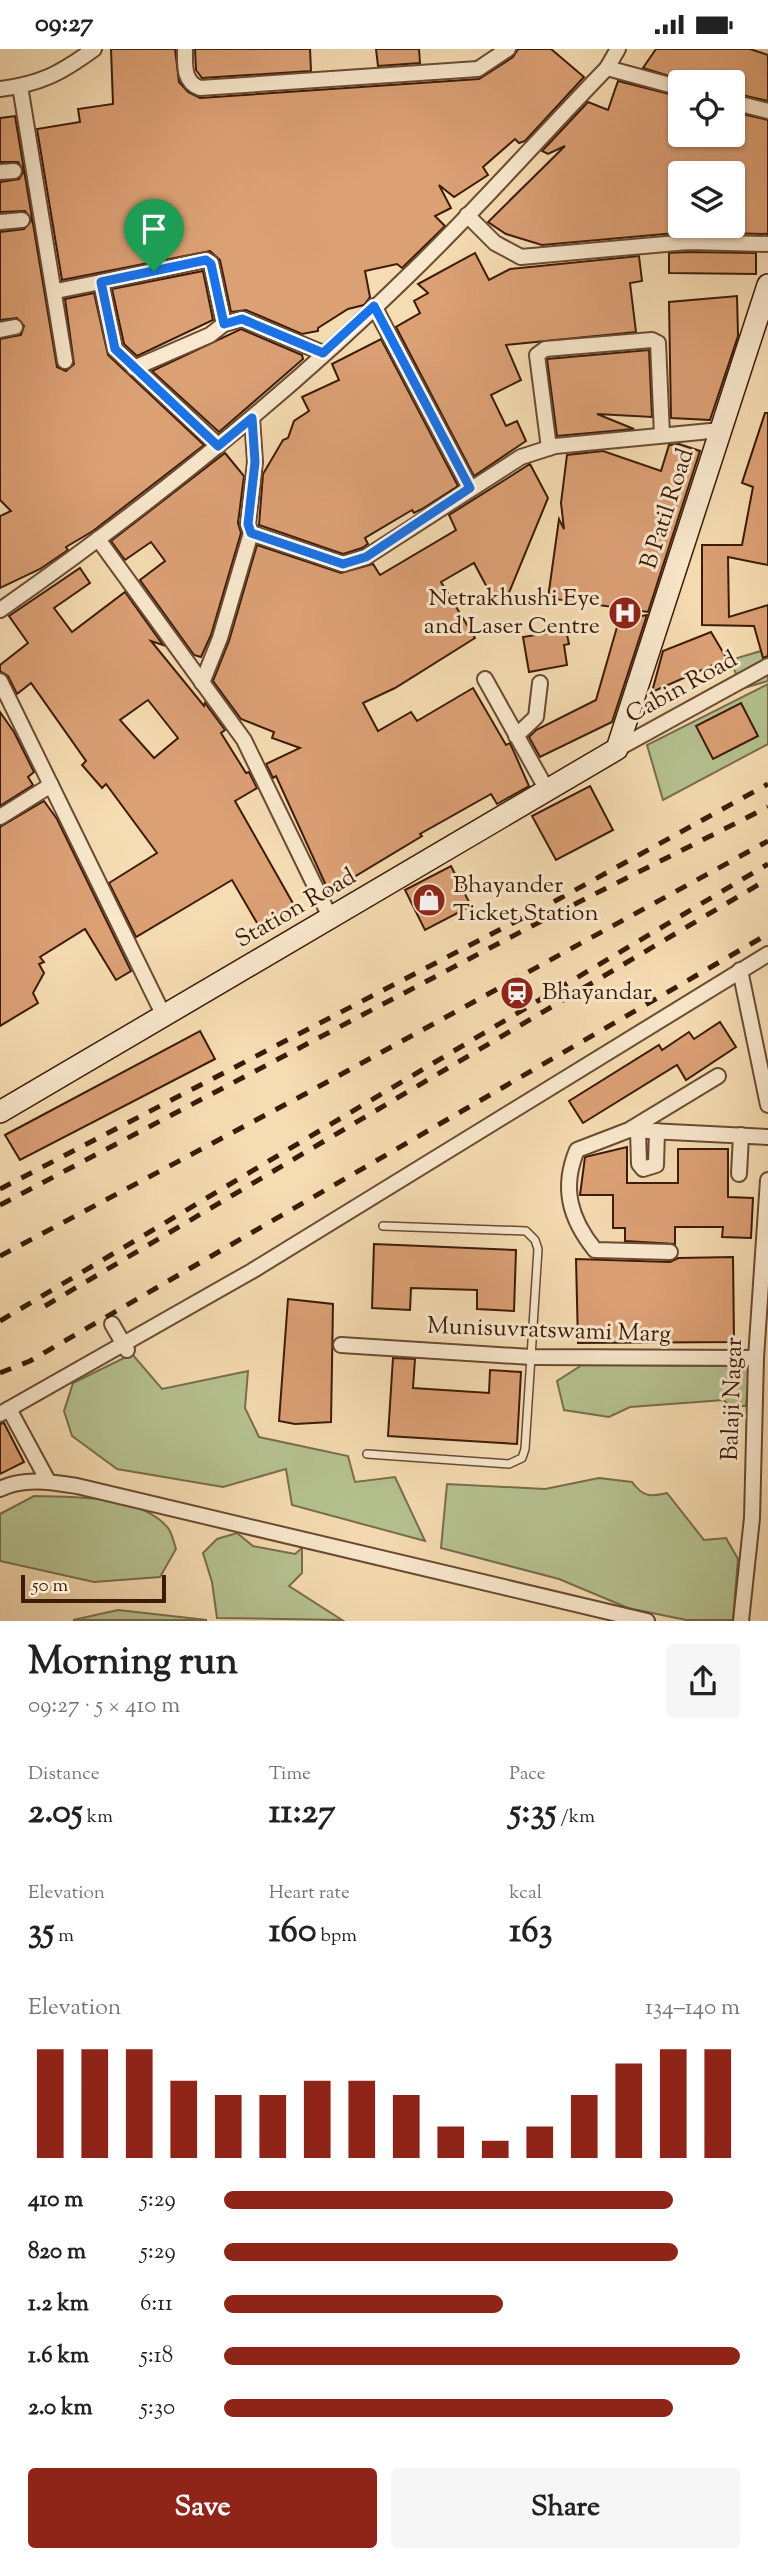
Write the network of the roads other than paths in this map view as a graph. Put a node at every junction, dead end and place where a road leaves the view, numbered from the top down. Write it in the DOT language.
graph roads {
  1 [pos="94,49"];
  2 [pos="185,49"];
  3 [pos="508,49"];
  4 [pos="618,49"];
  5 [pos="607,68"];
  6 [pos="668,84"];
  7 [pos="20,86"];
  8 [pos="0,89"];
  9 [pos="745,105"];
  10 [pos="768,111"];
  11 [pos="467,215"];
  12 [pos="22,220"];
  13 [pos="0,222"];
  14 [pos="768,244"];
  15 [pos="101,282"];
  16 [pos="768,285"];
  17 [pos="56,291"];
  18 [pos="374,306"];
  19 [pos="224,324"];
  20 [pos="15,327"];
  21 [pos="0,331"];
  22 [pos="323,353"];
  23 [pos="65,361"];
  24 [pos="134,368"];
  25 [pos="252,418"];
  26 [pos="721,430"];
  27 [pos="662,435"];
  28 [pos="218,446"];
  29 [pos="549,448"];
  30 [pos="470,488"];
  31 [pos="251,533"];
  32 [pos="98,539"];
  33 [pos="0,610"];
  34 [pos="768,666"];
  35 [pos="485,679"];
  36 [pos="0,681"];
  37 [pos="202,683"];
  38 [pos="540,683"];
  39 [pos="516,736"];
  40 [pos="617,749"];
  41 [pos="51,785"];
  42 [pos="547,790"];
  43 [pos="0,817"];
  44 [pos="331,919"];
  45 [pos="768,954"];
  46 [pos="740,970"];
  47 [pos="164,1016"];
  48 [pos="718,1076"];
  49 [pos="768,1105"];
  50 [pos="0,1112"];
  51 [pos="634,1130"];
  52 [pos="657,1131"];
  53 [pos="741,1135"];
  54 [pos="768,1137"];
  55 [pos="739,1174"];
  56 [pos="768,1179"];
  57 [pos="383,1226"];
  58 [pos="670,1252"];
  59 [pos="764,1313"];
  60 [pos="112,1324"];
  61 [pos="341,1345"];
  62 [pos="126,1348"];
  63 [pos="531,1357"];
  64 [pos="757,1358"];
  65 [pos="4,1411"];
  66 [pos="368,1454"];
  67 [pos="48,1481"];
  68 [pos="0,1489"];
  69 [pos="647,1621"];
  70 [pos="741,1621"];
  1 -- 7 [label="street"];
  2 -- 3 [label="street"];
  4 -- 5 [label="street"];
  5 -- 6 [label="street"];
  5 -- 11 [label="street"];
  7 -- 8 [label="street"];
  7 -- 17 [label="street"];
  9 -- 10 [label="street"];
  11 -- 14 [label="street"];
  11 -- 18 [label="street"];
  12 -- 13 [label="street"];
  15 -- 17 [label="street"];
  15 -- 19 [label="street"];
  15 -- 24 [label="street"];
  16 -- 26 [label="main road, B Patil Road"];
  17 -- 23 [label="street"];
  18 -- 22 [label="street"];
  18 -- 30 [label="street"];
  19 -- 22 [label="street"];
  19 -- 24 [label="street"];
  20 -- 21 [label="street"];
  22 -- 25 [label="street"];
  24 -- 28 [label="street"];
  25 -- 28 [label="street"];
  25 -- 31 [label="street"];
  26 -- 27 [label="street"];
  26 -- 40 [label="main road, B Patil Road"];
  27 -- 29 [label="street"];
  27 -- 29 [label="street"];
  28 -- 32 [label="street"];
  29 -- 30 [label="street"];
  30 -- 31 [label="street"];
  31 -- 37 [label="street"];
  32 -- 33 [label="street"];
  32 -- 37 [label="street"];
  34 -- 40 [label="street, Cabin Road"];
  35 -- 39 [label="street"];
  36 -- 41 [label="street"];
  37 -- 44 [label="street"];
  38 -- 39 [label="street"];
  39 -- 42 [label="street"];
  40 -- 42 [label="main road, Station Road"];
  41 -- 43 [label="street"];
  41 -- 47 [label="street"];
  42 -- 44 [label="main road, Station Road"];
  44 -- 47 [label="main road, Station Road"];
  45 -- 46 [label="street"];
  46 -- 49 [label="street"];
  46 -- 62 [label="street"];
  47 -- 50 [label="main road, Station Road"];
  48 -- 51 [label="street"];
  51 -- 52 [label="street"];
  51 -- 52 [label="street"];
  51 -- 58 [label="street"];
  52 -- 53 [label="street"];
  53 -- 54 [label="street"];
  53 -- 55 [label="street"];
  56 -- 59 [label="street, Balaji Nagar"];
  57 -- 63 [label="lane"];
  59 -- 64 [label="street, Balaji Nagar"];
  60 -- 62 [label="street"];
  61 -- 63 [label="street, Munisuvratswami Marg"];
  62 -- 65 [label="street"];
  63 -- 64 [label="street, Munisuvratswami Marg"];
  63 -- 66 [label="lane"];
  64 -- 70 [label="street, Balaji Nagar"];
  65 -- 67 [label="street"];
  67 -- 68 [label="street"];
  67 -- 69 [label="street"];
}
